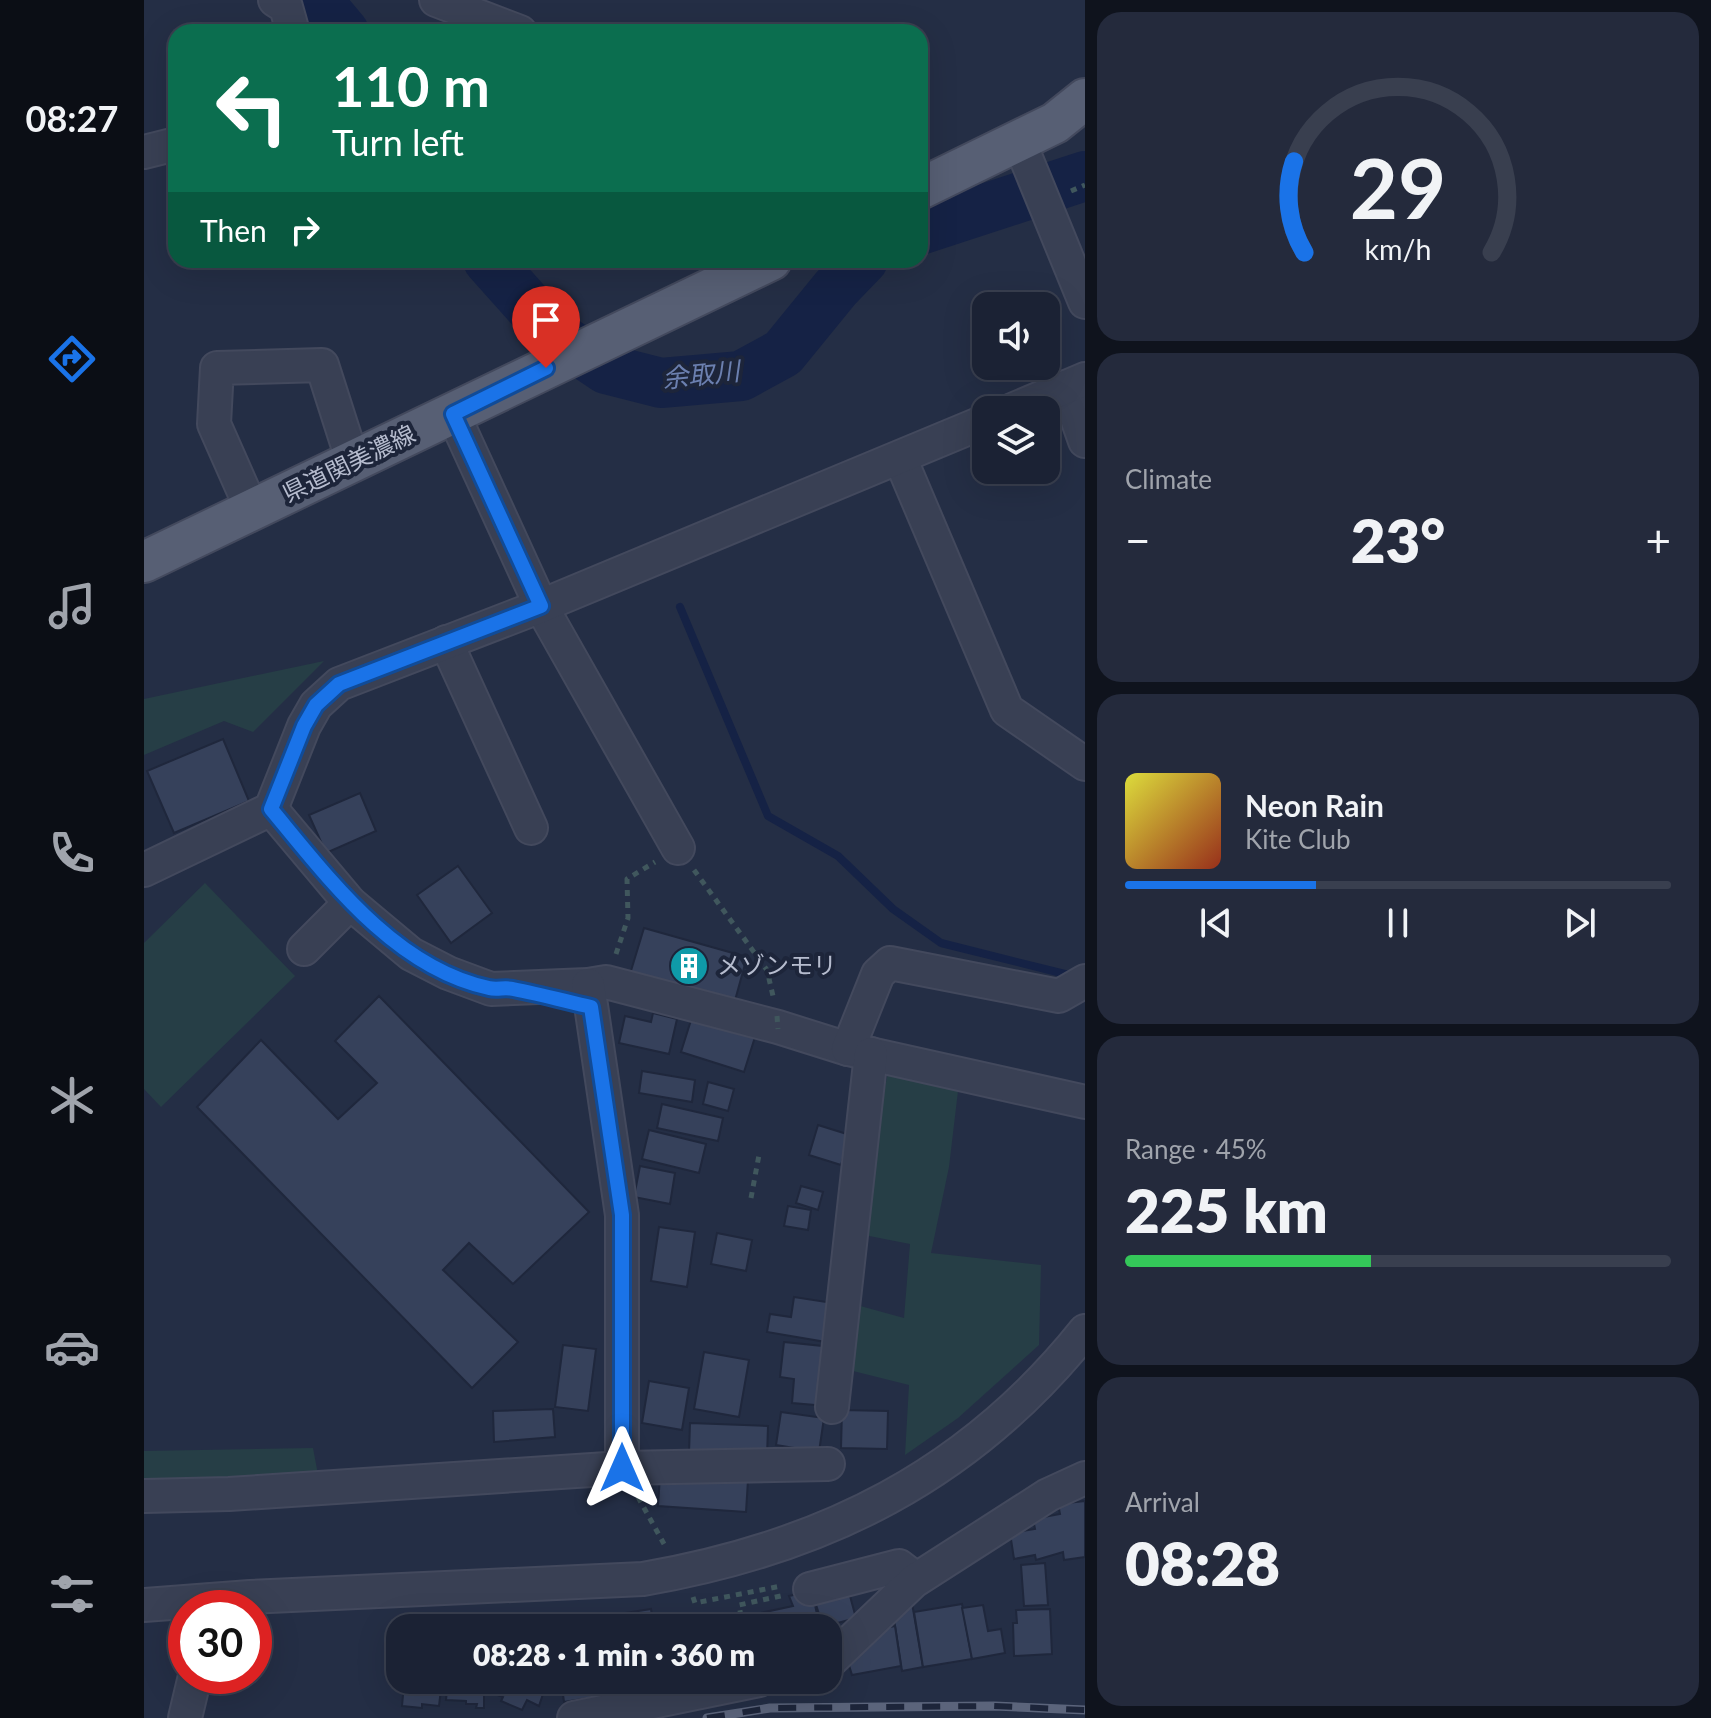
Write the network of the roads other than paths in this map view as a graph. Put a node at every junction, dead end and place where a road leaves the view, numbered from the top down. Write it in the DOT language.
graph roads {
  1 [pos="275,0"];
  2 [pos="436,0"];
  3 [pos="291,24"];
  4 [pos="499,24"];
  5 [pos="1085,99"];
  6 [pos="1019,142"];
  7 [pos="168,146"];
  8 [pos="144,152"];
  9 [pos="928,184"];
  10 [pos="754,268"];
  11 [pos="1085,302"];
  12 [pos="1075,383"];
  13 [pos="1045,396"];
  14 [pos="453,414"];
  15 [pos="972,427"];
  16 [pos="1085,441"];
  17 [pos="900,458"];
  18 [pos="353,462"];
  19 [pos="252,510"];
  20 [pos="144,562"];
  21 [pos="541,606"];
  22 [pos="446,642"];
  23 [pos="1085,764"];
  24 [pos="271,809"];
  25 [pos="531,828"];
  26 [pos="678,848"];
  27 [pos="144,870"];
  28 [pos="350,903"];
  29 [pos="304,949"];
  30 [pos="1085,981"];
  31 [pos="595,992"];
  32 [pos="859,1052"];
  33 [pos="1085,1102"];
  34 [pos="1085,1331"];
  35 [pos="832,1407"];
  36 [pos="828,1464"];
  37 [pos="622,1468"];
  38 [pos="1085,1478"];
  39 [pos="144,1496"];
  40 [pos="916,1579"];
  41 [pos="810,1589"];
  42 [pos="144,1605"];
  43 [pos="842,1650"];
  44 [pos="191,1694"];
  45 [pos="691,1694"];
  46 [pos="185,1718"];
  47 [pos="574,1718"];
  1 -- 3 [label="street"];
  2 -- 4 [label="street"];
  5 -- 6 [label="main road"];
  6 -- 9 [label="main road"];
  6 -- 11 [label="street"];
  7 -- 8 [label="street"];
  10 -- 14 [label="main road, 県道関美濃線"];
  12 -- 13 [label="street"];
  12 -- 16 [label="street"];
  14 -- 18 [label="main road, 県道関美濃線"];
  14 -- 21 [label="street"];
  15 -- 17 [label="street"];
  17 -- 21 [label="street"];
  17 -- 23 [label="street"];
  18 -- 19 [label="main road, 県道関美濃線"];
  18 -- 19 [label="street"];
  19 -- 20 [label="main road, 県道関美濃線"];
  21 -- 22 [label="street"];
  21 -- 26 [label="street"];
  22 -- 24 [label="street"];
  22 -- 25 [label="street"];
  24 -- 27 [label="street"];
  24 -- 28 [label="street"];
  28 -- 29 [label="street"];
  28 -- 31 [label="street"];
  30 -- 32 [label="street"];
  31 -- 32 [label="street"];
  31 -- 37 [label="street"];
  32 -- 33 [label="street"];
  32 -- 35 [label="street"];
  34 -- 42 [label="street"];
  36 -- 37 [label="street"];
  37 -- 39 [label="street"];
  38 -- 40 [label="street"];
  40 -- 41 [label="street"];
  40 -- 43 [label="street"];
  44 -- 46 [label="street"];
  45 -- 47 [label="street"];
}
